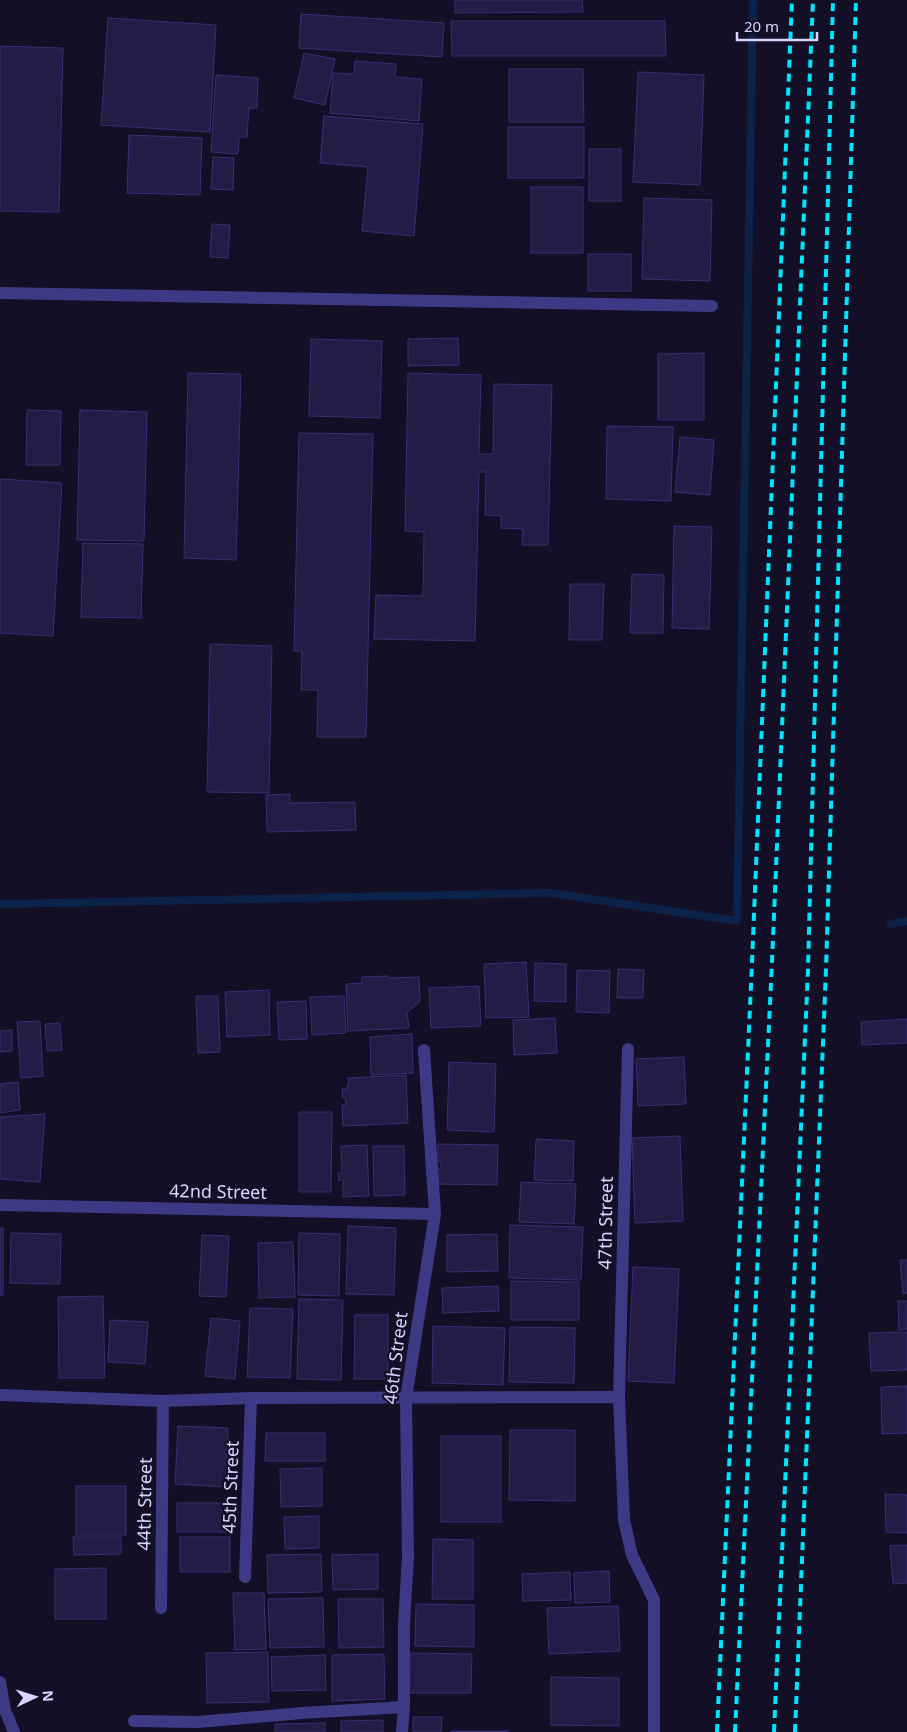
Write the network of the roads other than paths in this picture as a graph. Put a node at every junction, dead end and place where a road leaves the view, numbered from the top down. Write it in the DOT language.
graph roads {
  1 [pos="0,293"];
  2 [pos="712,306"];
  3 [pos="628,1049"];
  4 [pos="424,1050"];
  5 [pos="0,1205"];
  6 [pos="435,1214"];
  7 [pos="0,1395"];
  8 [pos="619,1397"];
  9 [pos="251,1398"];
  10 [pos="406,1398"];
  11 [pos="163,1400"];
  12 [pos="245,1577"];
  13 [pos="161,1608"];
  14 [pos="0,1682"];
  15 [pos="404,1707"];
  16 [pos="134,1721"];
  17 [pos="14,1732"];
  18 [pos="402,1732"];
  19 [pos="654,1732"];
  1 -- 2 [label="street"];
  3 -- 8 [label="street, 47th Street"];
  4 -- 6 [label="street, 46th Street"];
  5 -- 6 [label="street, 42nd Street"];
  6 -- 10 [label="street, 46th Street"];
  7 -- 11 [label="street"];
  8 -- 10 [label="street"];
  8 -- 19 [label="street, 47th Street"];
  9 -- 10 [label="street"];
  9 -- 11 [label="street"];
  9 -- 12 [label="street, 45th Street"];
  10 -- 15 [label="street, 46th Street"];
  11 -- 13 [label="street, 44th Street"];
  14 -- 17 [label="street"];
  15 -- 16 [label="street"];
  15 -- 18 [label="street, 46th Street"];
}
